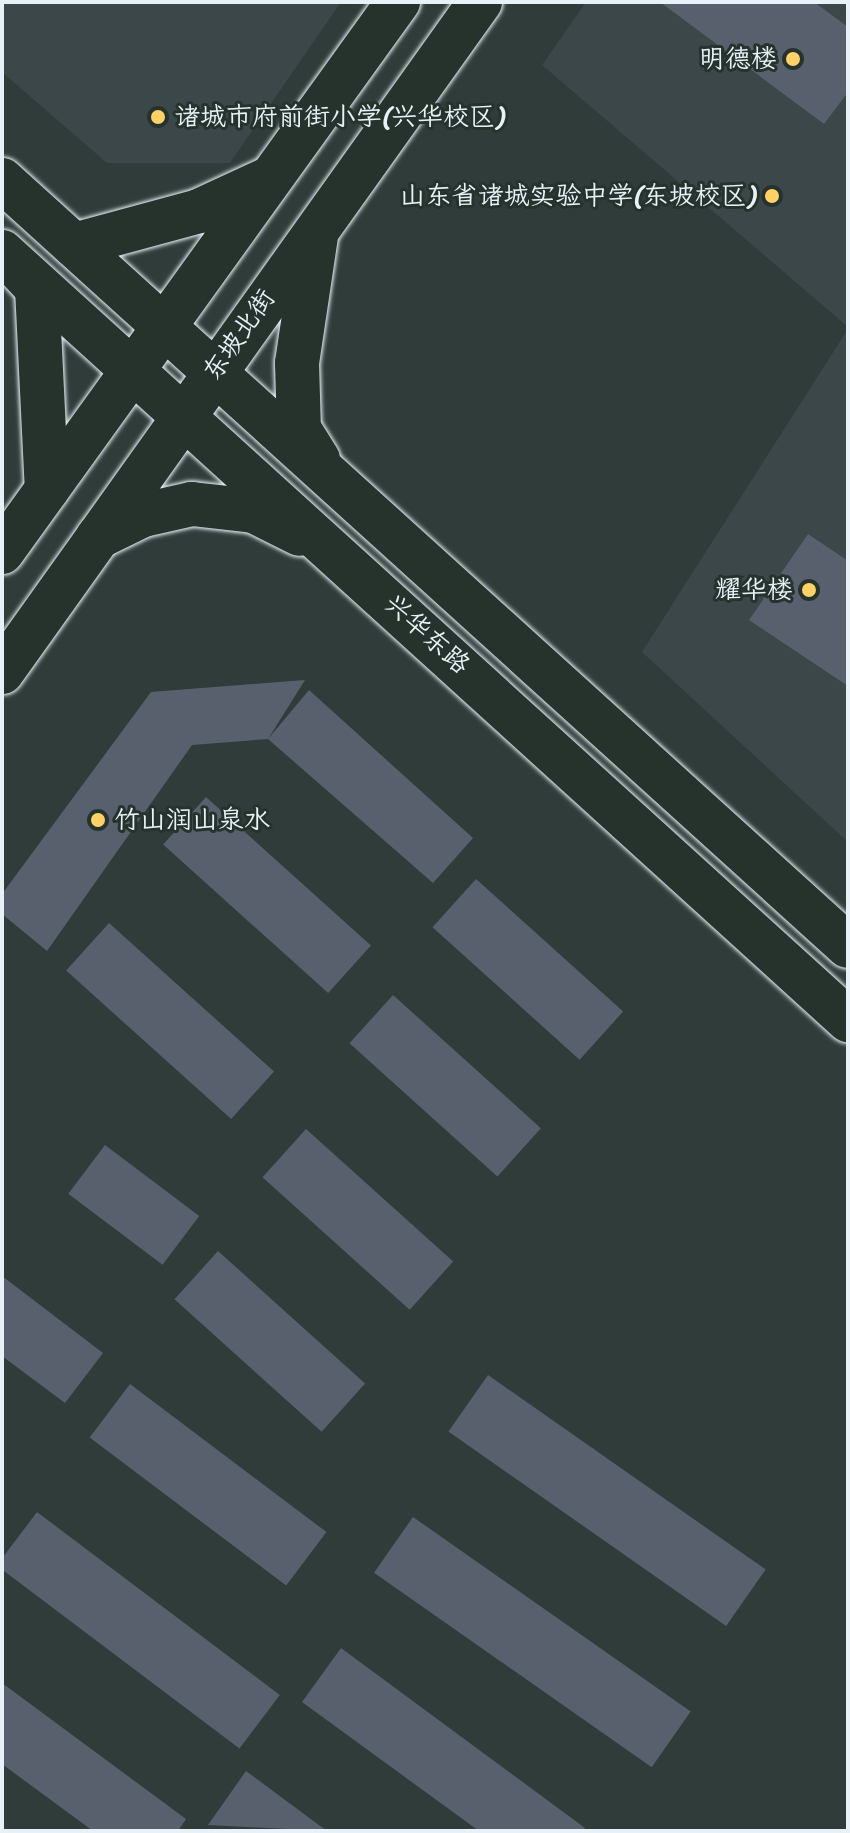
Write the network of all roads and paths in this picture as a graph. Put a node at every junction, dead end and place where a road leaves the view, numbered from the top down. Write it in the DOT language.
graph roads {
  1 [pos="398,2"];
  2 [pos="480,2"];
  3 [pos="272,177"];
  4 [pos="2,180"];
  5 [pos="319,222"];
  6 [pos="74,245"];
  7 [pos="3,253"];
  8 [pos="164,324"];
  9 [pos="139,369"];
  10 [pos="213,371"];
  11 [pos="186,411"];
  12 [pos="333,481"];
  13 [pos="47,490"];
  14 [pos="98,537"];
  15 [pos="2,552"];
  16 [pos="338,553"];
  17 [pos="2,672"];
  18 [pos="848,946"];
  19 [pos="848,1020"];
  1 -- 3 [label="main road"];
  2 -- 5 [label="main road, 东坡北街"];
  3 -- 6 [label="main road"];
  3 -- 8 [label="main road"];
  4 -- 6 [label="main road"];
  5 -- 10 [label="main road, 东坡北街"];
  5 -- 12 [label="main road"];
  6 -- 8 [label="main road"];
  7 -- 9 [label="main road, 兴华东路"];
  7 -- 13 [label="main road"];
  8 -- 9 [label="main road"];
  8 -- 10 [label="main road"];
  9 -- 11 [label="main road, 兴华东路"];
  9 -- 13 [label="main road"];
  10 -- 11 [label="main road, 东坡北街"];
  10 -- 12 [label="main road"];
  11 -- 14 [label="main road, 东坡北街"];
  11 -- 16 [label="main road, 兴华东路"];
  12 -- 18 [label="main road"];
  13 -- 15 [label="main road"];
  14 -- 16 [label="main road"];
  14 -- 17 [label="main road, 东坡北街"];
  16 -- 19 [label="main road, 兴华东路"];
}
